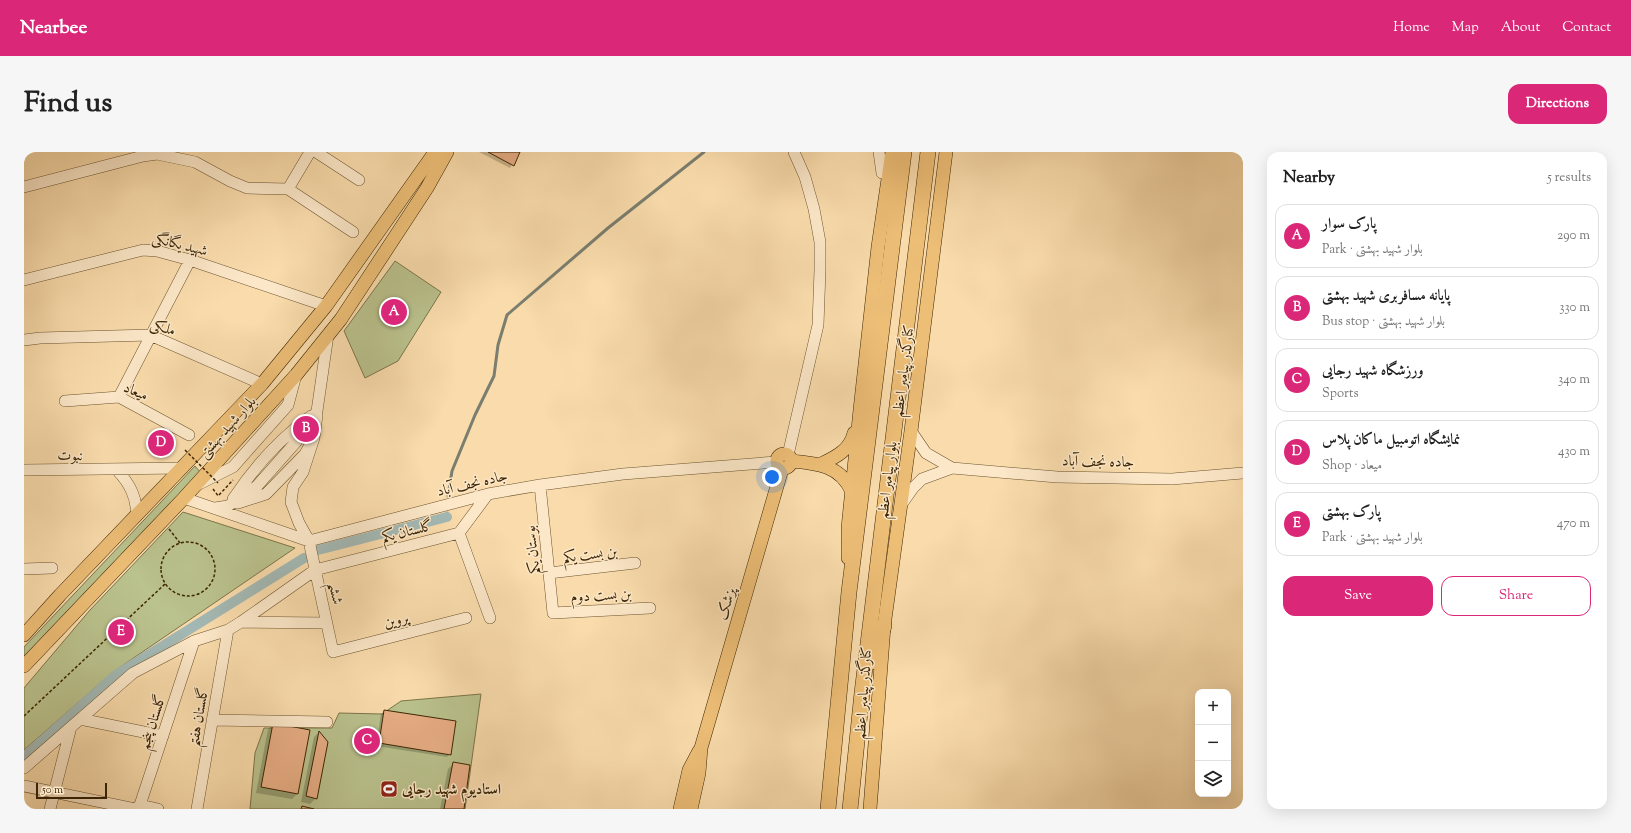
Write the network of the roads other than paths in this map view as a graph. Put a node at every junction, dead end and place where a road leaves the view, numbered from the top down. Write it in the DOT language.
graph roads {
  1 [pos="310,152"];
  2 [pos="316,152"];
  3 [pos="428,152"];
  4 [pos="435,152"];
  5 [pos="448,152"];
  6 [pos="454,152"];
  7 [pos="794,152"];
  8 [pos="879,152"];
  9 [pos="884,152"];
  10 [pos="892,152"];
  11 [pos="904,152"];
  12 [pos="928,152"];
  13 [pos="948,152"];
  14 [pos="197,157"];
  15 [pos="882,173"];
  16 [pos="417,176"];
  17 [pos="359,180"];
  18 [pos="24,187"];
  19 [pos="427,188"];
  20 [pos="288,189"];
  21 [pos="883,204"];
  22 [pos="353,232"];
  23 [pos="190,260"];
  24 [pos="24,280"];
  25 [pos="326,306"];
  26 [pos="150,335"];
  27 [pos="328,335"];
  28 [pos="24,340"];
  29 [pos="262,384"];
  30 [pos="119,397"];
  31 [pos="65,401"];
  32 [pos="860,410"];
  33 [pos="317,411"];
  34 [pos="911,431"];
  35 [pos="189,434"];
  36 [pos="314,438"];
  37 [pos="784,462"];
  38 [pos="821,464"];
  39 [pos="183,468"];
  40 [pos="952,468"];
  41 [pos="24,470"];
  42 [pos="117,470"];
  43 [pos="1243,473"];
  44 [pos="540,485"];
  45 [pos="852,492"];
  46 [pos="488,494"];
  47 [pos="184,498"];
  48 [pos="228,506"];
  49 [pos="900,507"];
  50 [pos="214,508"];
  51 [pos="138,515"];
  52 [pos="459,533"];
  53 [pos="309,541"];
  54 [pos="635,563"];
  55 [pos="52,568"];
  56 [pos="24,569"];
  57 [pos="315,570"];
  58 [pos="549,573"];
  59 [pos="849,592"];
  60 [pos="650,608"];
  61 [pos="553,613"];
  62 [pos="466,618"];
  63 [pos="490,618"];
  64 [pos="241,622"];
  65 [pos="327,623"];
  66 [pos="884,626"];
  67 [pos="228,630"];
  68 [pos="24,635"];
  69 [pos="194,642"];
  70 [pos="333,652"];
  71 [pos="24,666"];
  72 [pos="862,693"];
  73 [pos="212,720"];
  74 [pos="327,722"];
  75 [pos="75,723"];
  76 [pos="163,736"];
  77 [pos="701,748"];
  78 [pos="24,768"];
  79 [pos="24,786"];
  80 [pos="54,792"];
  81 [pos="137,808"];
  82 [pos="50,809"];
  83 [pos="158,809"];
  84 [pos="197,809"];
  85 [pos="680,809"];
  86 [pos="691,809"];
  87 [pos="828,809"];
  88 [pos="850,809"];
  89 [pos="870,809"];
  1 -- 20 [label="street"];
  2 -- 17 [label="street"];
  3 -- 16 [label="main road, بلوار شهید بهشتی"];
  4 -- 16 [label="main road, بلوار شهید بهشتی"];
  5 -- 19 [label="main road, بلوار شهید بهشتی"];
  6 -- 19 [label="main road, بلوار شهید بهشتی"];
  7 -- 37 [label="street"];
  8 -- 15 [label="street"];
  9 -- 15 [label="main road"];
  10 -- 21 [label="main road"];
  11 -- 59 [label="highway, بلوار پیامبر اعظم"];
  12 -- 72 [label="highway, بلوار پیامبر اعظم"];
  13 -- 34 [label="main road, کنارگذر پیامبر اعظم"];
  14 -- 18 [label="street"];
  14 -- 20 [label="street"];
  15 -- 21 [label="main road"];
  16 -- 25 [label="main road, بلوار شهید بهشتی"];
  19 -- 27 [label="main road, بلوار شهید بهشتی"];
  20 -- 22 [label="street"];
  21 -- 32 [label="main road"];
  23 -- 24 [label="street, شهید یگانگی"];
  23 -- 25 [label="street, شهید یگانگی"];
  23 -- 26 [label="street"];
  25 -- 29 [label="main road, بلوار شهید بهشتی"];
  26 -- 28 [label="street, ملکی"];
  26 -- 29 [label="street, ملکی"];
  26 -- 30 [label="street"];
  27 -- 33 [label="street"];
  27 -- 47 [label="main road, بلوار شهید بهشتی"];
  29 -- 39 [label="main road, بلوار شهید بهشتی"];
  30 -- 31 [label="street, میعاد"];
  30 -- 35 [label="street, میعاد"];
  32 -- 38 [label="main road"];
  32 -- 45 [label="main road"];
  33 -- 36 [label="street"];
  33 -- 48 [label="street"];
  34 -- 40 [label="street"];
  34 -- 49 [label="main road, کنارگذر پیامبر اعظم"];
  36 -- 48 [label="street"];
  36 -- 53 [label="street, ششم"];
  37 -- 38 [label="main road, جاده نجف آباد"];
  37 -- 44 [label="street, جاده نجف آباد"];
  37 -- 77 [label="main road, پزشک"];
  38 -- 45 [label="main road"];
  39 -- 42 [label="street, نبوت"];
  39 -- 51 [label="main road, بلوار شهید بهشتی"];
  40 -- 43 [label="street, جاده نجف آباد"];
  40 -- 49 [label="street"];
  41 -- 42 [label="street, نبوت"];
  42 -- 51 [label="street"];
  44 -- 46 [label="street, جاده نجف آباد"];
  44 -- 58 [label="street, بوستان یکم"];
  45 -- 59 [label="main road"];
  46 -- 52 [label="street"];
  46 -- 53 [label="street, جاده نجف آباد"];
  47 -- 50 [label="street"];
  47 -- 71 [label="main road, بلوار شهید بهشتی"];
  48 -- 50 [label="street"];
  49 -- 66 [label="main road, کنارگذر پیامبر اعظم"];
  50 -- 53 [label="street"];
  51 -- 68 [label="main road, بلوار شهید بهشتی"];
  52 -- 57 [label="street, گلستان یکم"];
  52 -- 63 [label="street"];
  53 -- 57 [label="street, ششم"];
  54 -- 58 [label="street, بن بست یکم"];
  55 -- 56 [label="street"];
  57 -- 64 [label="street"];
  57 -- 65 [label="street, ششم"];
  58 -- 61 [label="street, بوستان یکم"];
  59 -- 87 [label="highway, بلوار پیامبر اعظم"];
  60 -- 61 [label="street, بن بست دوم"];
  62 -- 70 [label="street, پروین"];
  64 -- 65 [label="street"];
  64 -- 67 [label="street"];
  65 -- 70 [label="street, ششم"];
  66 -- 72 [label="highway"];
  66 -- 89 [label="main road, کنارگذر پیامبر اعظم"];
  67 -- 69 [label="street"];
  67 -- 73 [label="street, گلستان هفتم"];
  69 -- 75 [label="street"];
  69 -- 76 [label="street, گلستان پنجم"];
  72 -- 88 [label="highway, بلوار پیامبر اعظم"];
  73 -- 74 [label="street"];
  73 -- 84 [label="street, گلستان هفتم"];
  75 -- 76 [label="street"];
  75 -- 78 [label="street"];
  75 -- 80 [label="street"];
  76 -- 81 [label="street, گلستان پنجم"];
  77 -- 85 [label="main road, پزشک"];
  77 -- 86 [label="main road, پزشک"];
  79 -- 80 [label="street"];
  80 -- 81 [label="street"];
  80 -- 82 [label="street"];
  81 -- 83 [label="street"];
}
